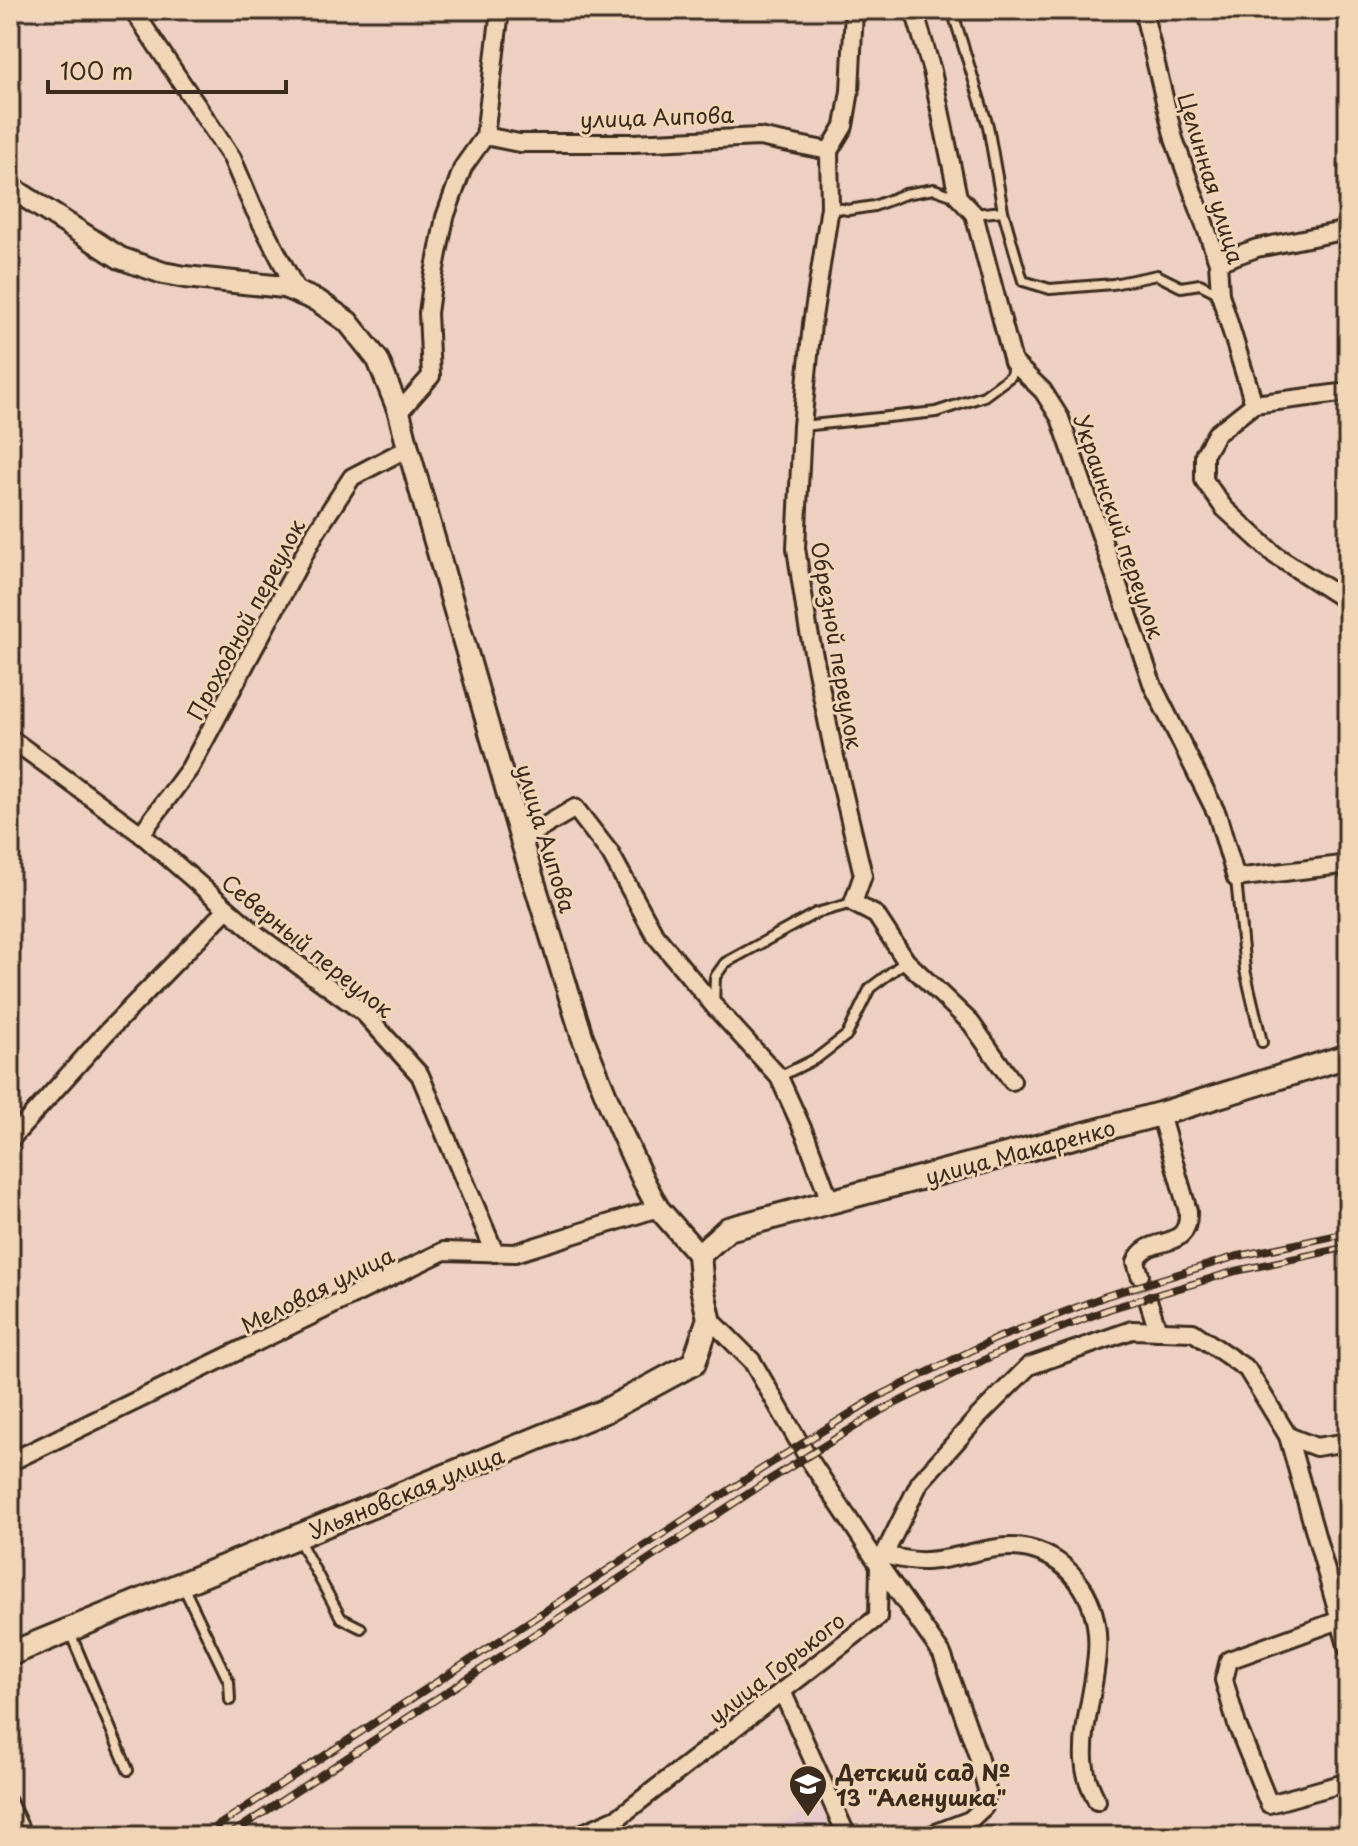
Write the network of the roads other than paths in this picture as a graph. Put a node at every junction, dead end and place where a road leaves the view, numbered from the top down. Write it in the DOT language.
graph roads {
  1 [pos="133,10"];
  2 [pos="500,10"];
  3 [pos="854,10"];
  4 [pos="914,10"];
  5 [pos="952,10"];
  6 [pos="1143,10"];
  7 [pos="485,136"];
  8 [pos="829,151"];
  9 [pos="10,187"];
  10 [pos="958,197"];
  11 [pos="830,207"];
  12 [pos="1003,211"];
  13 [pos="974,214"];
  14 [pos="1348,230"];
  15 [pos="1218,262"];
  16 [pos="298,293"];
  17 [pos="1220,294"];
  18 [pos="1013,362"];
  19 [pos="1348,392"];
  20 [pos="1254,404"];
  21 [pos="399,412"];
  22 [pos="802,426"];
  23 [pos="408,448"];
  24 [pos="1348,602"];
  25 [pos="10,738"];
  26 [pos="141,834"];
  27 [pos="521,840"];
  28 [pos="1346,869"];
  29 [pos="1236,878"];
  30 [pos="853,903"];
  31 [pos="227,909"];
  32 [pos="906,961"];
  33 [pos="714,1006"];
  34 [pos="1262,1042"];
  35 [pos="1348,1056"];
  36 [pos="779,1077"];
  37 [pos="1012,1081"];
  38 [pos="1160,1114"];
  39 [pos="10,1140"];
  40 [pos="830,1201"];
  41 [pos="658,1208"];
  42 [pos="495,1253"];
  43 [pos="699,1255"];
  44 [pos="1140,1275"];
  45 [pos="1149,1303"];
  46 [pos="709,1318"];
  47 [pos="1158,1331"];
  48 [pos="1288,1436"];
  49 [pos="1348,1442"];
  50 [pos="10,1462"];
  51 [pos="297,1536"];
  52 [pos="881,1560"];
  53 [pos="182,1584"];
  54 [pos="1344,1618"];
  55 [pos="361,1628"];
  56 [pos="69,1629"];
  57 [pos="1348,1649"];
  58 [pos="10,1654"];
  59 [pos="782,1691"];
  60 [pos="230,1700"];
  61 [pos="128,1770"];
  62 [pos="1348,1782"];
  63 [pos="10,1799"];
  64 [pos="1097,1801"];
  65 [pos="23,1826"];
  66 [pos="611,1829"];
  67 [pos="576,1836"];
  68 [pos="847,1836"];
  69 [pos="928,1836"];
  1 -- 16 [label="street"];
  2 -- 7 [label="street"];
  3 -- 8 [label="street, Обрезной переулок"];
  4 -- 10 [label="street"];
  5 -- 12 [label="lane"];
  6 -- 15 [label="street, Целинная улица"];
  7 -- 8 [label="street, улица Аипова"];
  7 -- 21 [label="street"];
  8 -- 11 [label="street, Обрезной переулок"];
  9 -- 16 [label="street, улица Аипова"];
  10 -- 11 [label="lane"];
  10 -- 13 [label="street"];
  11 -- 22 [label="street, Обрезной переулок"];
  12 -- 13 [label="lane"];
  12 -- 17 [label="lane"];
  13 -- 18 [label="street"];
  14 -- 15 [label="street"];
  15 -- 17 [label="street, Целинная улица"];
  16 -- 21 [label="street, улица Аипова"];
  17 -- 20 [label="street, Целинная улица"];
  18 -- 22 [label="lane"];
  18 -- 29 [label="street, Украинский переулок"];
  19 -- 20 [label="street"];
  20 -- 24 [label="street"];
  21 -- 23 [label="street, улица Аипова"];
  22 -- 30 [label="street, Обрезной переулок"];
  23 -- 26 [label="street, Проходной переулок"];
  23 -- 27 [label="street, улица Аипова"];
  25 -- 26 [label="street, Северный переулок"];
  26 -- 31 [label="street, Северный переулок"];
  27 -- 33 [label="street"];
  27 -- 41 [label="street, улица Аипова"];
  28 -- 29 [label="street"];
  29 -- 34 [label="lane"];
  30 -- 32 [label="street"];
  30 -- 33 [label="lane"];
  31 -- 39 [label="street"];
  31 -- 42 [label="street, Северный переулок"];
  32 -- 36 [label="lane"];
  32 -- 37 [label="street"];
  33 -- 36 [label="street"];
  35 -- 38 [label="main road, улица Макаренко"];
  36 -- 40 [label="street"];
  38 -- 40 [label="main road, улица Макаренко"];
  38 -- 44 [label="street"];
  40 -- 43 [label="main road, улица Макаренко"];
  41 -- 42 [label="street, Меловая улица"];
  41 -- 43 [label="street, улица Аипова"];
  42 -- 50 [label="street, Меловая улица"];
  43 -- 46 [label="main road, Ульяновская улица"];
  45 -- 47 [label="street"];
  46 -- 51 [label="main road, Ульяновская улица"];
  46 -- 52 [label="street"];
  47 -- 48 [label="street, улица Горького"];
  47 -- 52 [label="street, улица Горького"];
  48 -- 49 [label="street"];
  48 -- 54 [label="street, улица Горького"];
  51 -- 53 [label="main road, Ульяновская улица"];
  51 -- 55 [label="lane"];
  52 -- 59 [label="street, улица Горького"];
  52 -- 64 [label="street"];
  52 -- 69 [label="street"];
  53 -- 56 [label="main road, Ульяновская улица"];
  53 -- 60 [label="lane"];
  54 -- 57 [label="street, улица Горького"];
  54 -- 62 [label="street"];
  56 -- 58 [label="main road, Ульяновская улица"];
  56 -- 61 [label="lane"];
  59 -- 66 [label="street, улица Горького"];
  59 -- 68 [label="street"];
  63 -- 65 [label="lane"];
  66 -- 67 [label="street, улица Горького"];
}
